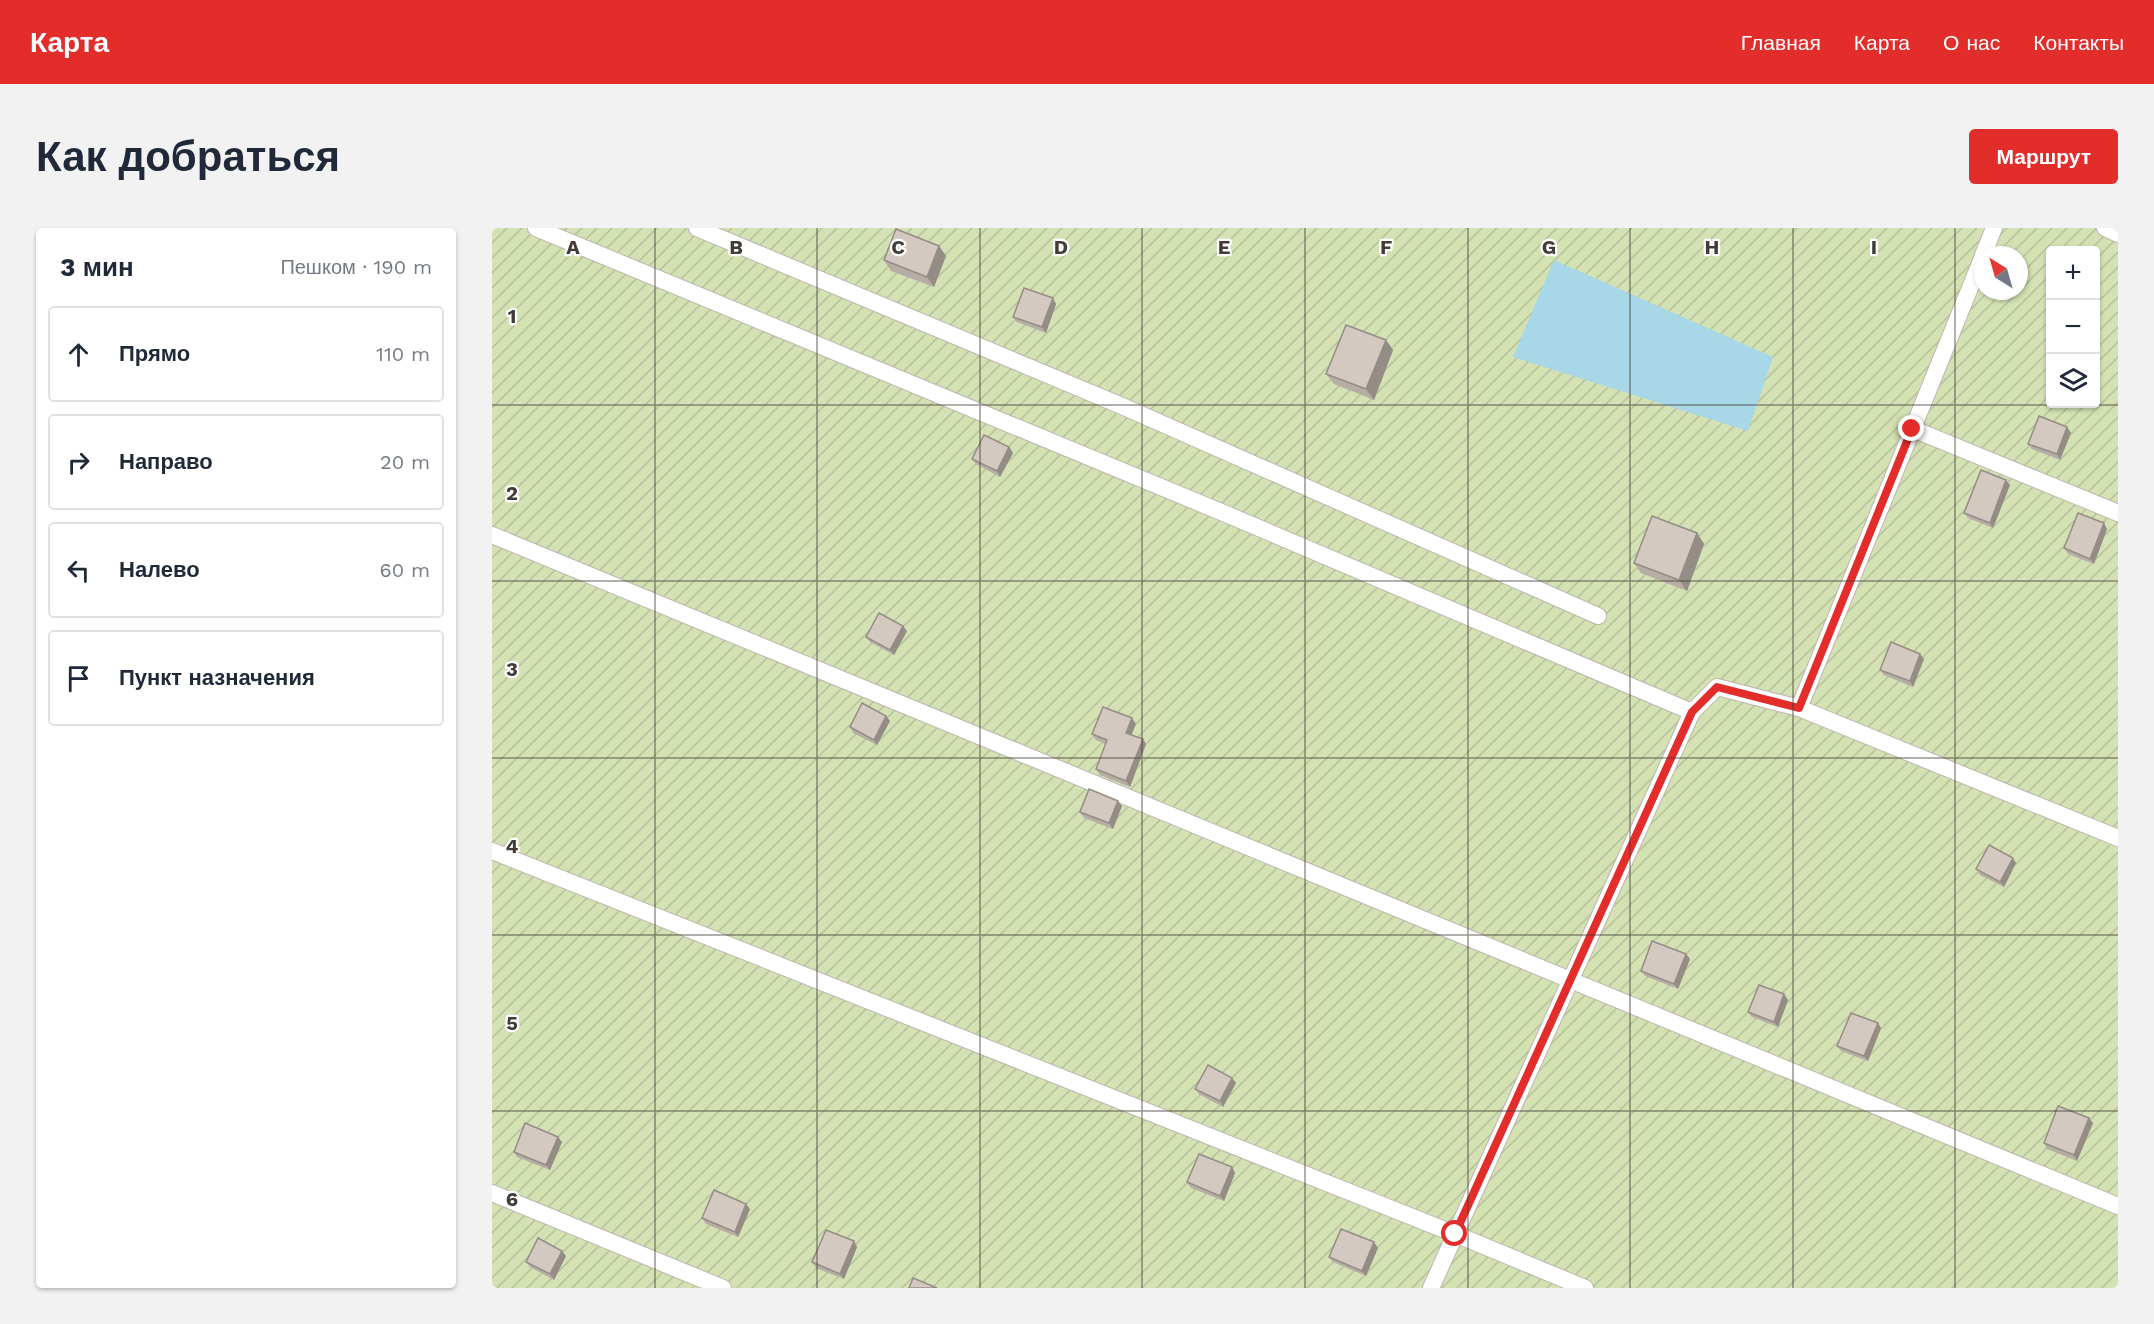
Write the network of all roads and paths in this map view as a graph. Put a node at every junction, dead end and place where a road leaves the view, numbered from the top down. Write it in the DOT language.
graph roads {
  1 [pos="536,228"];
  2 [pos="697,228"];
  3 [pos="1994,228"];
  4 [pos="2105,228"];
  5 [pos="2118,234"];
  6 [pos="1987,246"];
  7 [pos="1974,277"];
  8 [pos="1912,429"];
  9 [pos="2118,513"];
  10 [pos="492,535"];
  11 [pos="1598,616"];
  12 [pos="1799,708"];
  13 [pos="1692,712"];
  14 [pos="2118,838"];
  15 [pos="492,851"];
  16 [pos="1570,981"];
  17 [pos="492,1193"];
  18 [pos="2118,1206"];
  19 [pos="1455,1234"];
  20 [pos="723,1288"];
  21 [pos="1431,1288"];
  22 [pos="1586,1288"];
  1 -- 13 [label="lane"];
  2 -- 11 [label="lane"];
  3 -- 6 [label="lane"];
  4 -- 5 [label="lane"];
  7 -- 8 [label="lane"];
  8 -- 9 [label="lane"];
  8 -- 12 [label="lane"];
  10 -- 16 [label="lane"];
  12 -- 13 [label="lane"];
  12 -- 14 [label="lane"];
  13 -- 16 [label="lane"];
  15 -- 19 [label="lane"];
  16 -- 18 [label="lane"];
  16 -- 19 [label="lane"];
  17 -- 20 [label="lane"];
  19 -- 21 [label="lane"];
  19 -- 22 [label="lane"];
}
